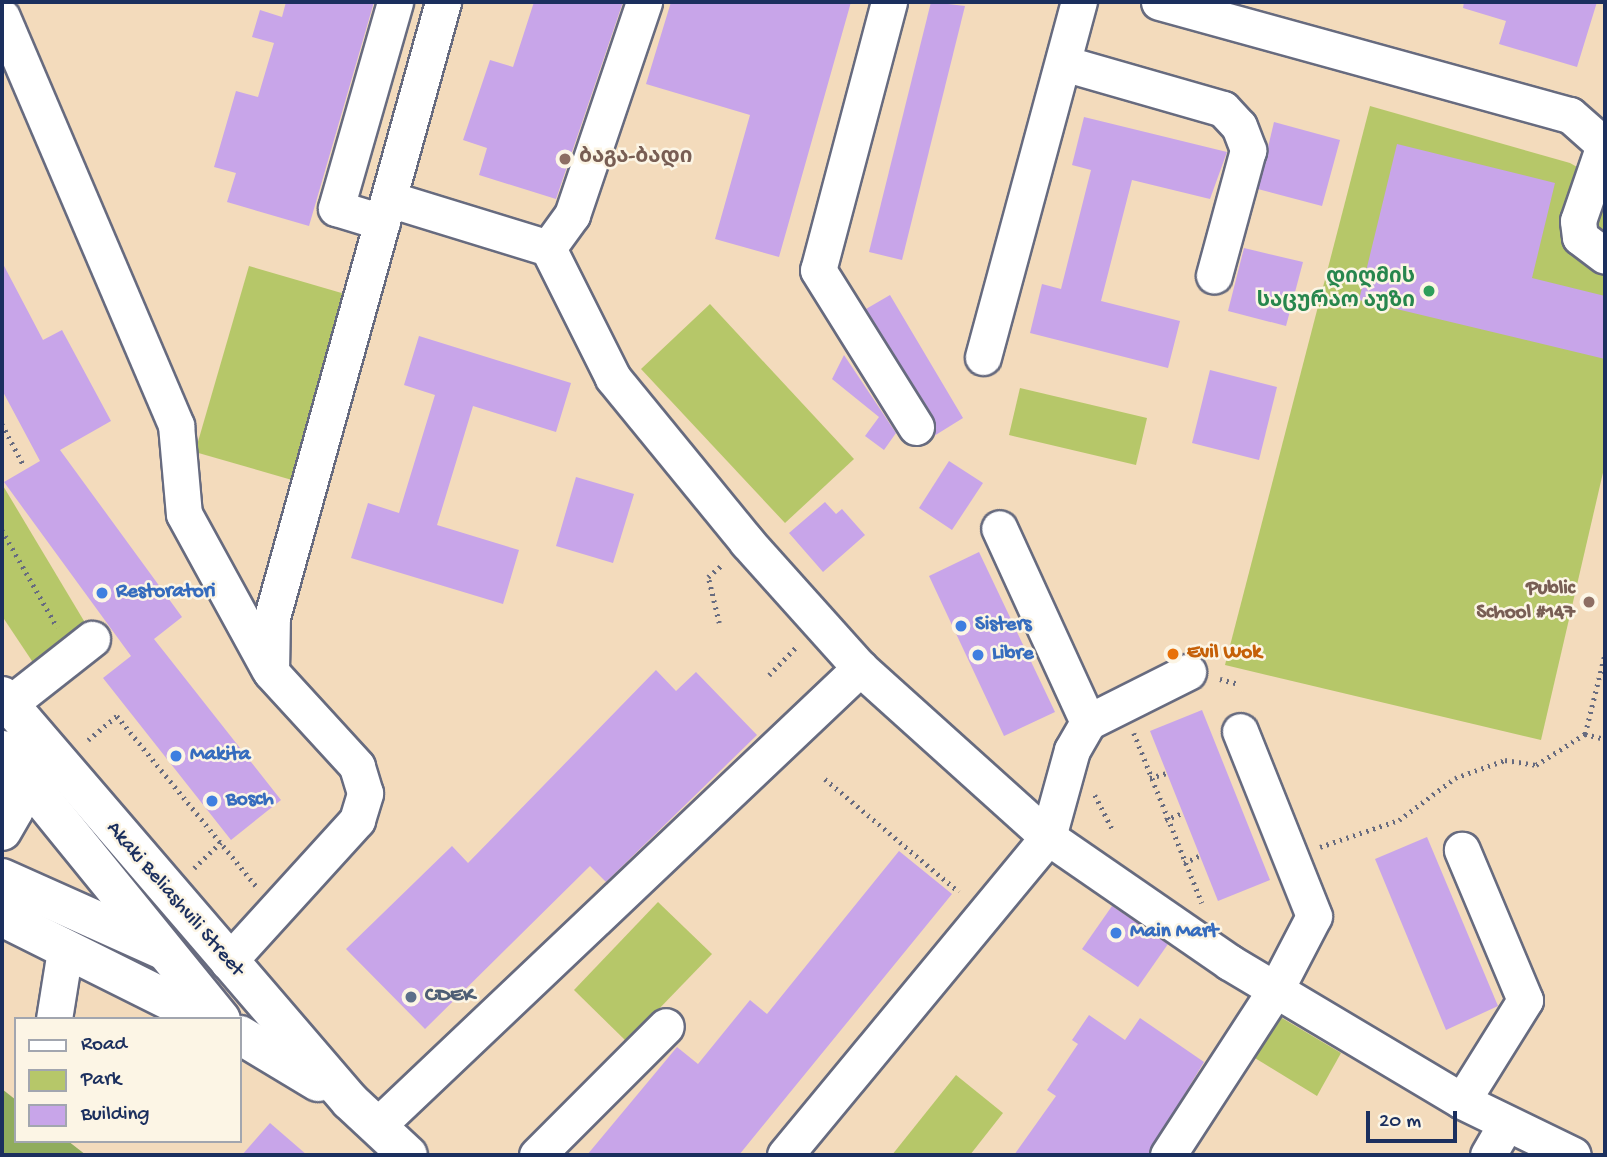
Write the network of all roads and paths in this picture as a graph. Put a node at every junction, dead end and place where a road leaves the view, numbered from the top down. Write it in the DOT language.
graph roads {
  1 [pos="395,2"];
  2 [pos="443,2"];
  3 [pos="644,2"];
  4 [pos="889,2"];
  5 [pos="1079,2"];
  6 [pos="1159,2"];
  7 [pos="2,17"];
  8 [pos="1063,63"];
  9 [pos="1605,145"];
  10 [pos="386,211"];
  11 [pos="548,248"];
  12 [pos="1605,256"];
  13 [pos="1214,275"];
  14 [pos="982,357"];
  15 [pos="2,424"];
  16 [pos="916,427"];
  17 [pos="23,464"];
  18 [pos="999,528"];
  19 [pos="2,530"];
  20 [pos="747,542"];
  21 [pos="719,623"];
  22 [pos="818,625"];
  23 [pos="82,647"];
  24 [pos="1605,653"];
  25 [pos="860,668"];
  26 [pos="271,672"];
  27 [pos="1188,672"];
  28 [pos="769,675"];
  29 [pos="5,700"];
  30 [pos="1124,705"];
  31 [pos="1088,722"];
  32 [pos="1240,731"];
  33 [pos="1585,734"];
  34 [pos="1605,739"];
  35 [pos="88,740"];
  36 [pos="9,759"];
  37 [pos="1166,773"];
  38 [pos="1150,778"];
  39 [pos="825,779"];
  40 [pos="1182,813"];
  41 [pos="1166,820"];
  42 [pos="2,831"];
  43 [pos="1048,837"];
  44 [pos="221,842"];
  45 [pos="1462,850"];
  46 [pos="1199,856"];
  47 [pos="1290,857"];
  48 [pos="1184,863"];
  49 [pos="190,872"];
  50 [pos="2,878"];
  51 [pos="276,910"];
  52 [pos="984,913"];
  53 [pos="1206,913"];
  54 [pos="2,917"];
  55 [pos="65,950"];
  56 [pos="170,953"];
  57 [pos="233,968"];
  58 [pos="1276,989"];
  59 [pos="54,1017"];
  60 [pos="203,1017"];
  61 [pos="219,1017"];
  62 [pos="666,1026"];
  63 [pos="242,1036"];
  64 [pos="1462,1101"];
  65 [pos="363,1114"];
  66 [pos="1505,1125"];
  67 [pos="408,1155"];
  68 [pos="537,1155"];
  69 [pos="785,1155"];
  70 [pos="1168,1155"];
  71 [pos="1488,1155"];
  72 [pos="1573,1155"];
  1 -- 10 [label="lane"];
  2 -- 10 [label="lane"];
  3 -- 11 [label="lane"];
  4 -- 16 [label="lane"];
  5 -- 8 [label="lane"];
  6 -- 9 [label="lane"];
  7 -- 26 [label="lane"];
  8 -- 13 [label="lane"];
  8 -- 14 [label="lane"];
  9 -- 12 [label="lane"];
  10 -- 11 [label="lane"];
  10 -- 26 [label="lane"];
  11 -- 20 [label="lane"];
  15 -- 17 [label="path"];
  18 -- 31 [label="lane"];
  19 -- 23 [label="path"];
  20 -- 21 [label="path"];
  20 -- 22 [label="lane"];
  22 -- 25 [label="lane"];
  22 -- 28 [label="path"];
  23 -- 29 [label="lane"];
  24 -- 33 [label="path"];
  25 -- 43 [label="lane"];
  25 -- 65 [label="lane"];
  26 -- 51 [label="lane"];
  27 -- 30 [label="lane"];
  29 -- 57 [label="main road, Akaki Beliashvili Street"];
  30 -- 31 [label="lane"];
  30 -- 38 [label="path"];
  31 -- 43 [label="lane"];
  32 -- 47 [label="lane"];
  33 -- 34 [label="path"];
  33 -- 47 [label="path"];
  35 -- 44 [label="path"];
  36 -- 42 [label="main road"];
  36 -- 56 [label="main road, Akaki Beliashvili Street"];
  37 -- 38 [label="path"];
  38 -- 41 [label="path"];
  39 -- 52 [label="path"];
  40 -- 41 [label="path"];
  41 -- 48 [label="path"];
  43 -- 52 [label="lane"];
  43 -- 58 [label="lane"];
  44 -- 49 [label="path"];
  44 -- 51 [label="path"];
  45 -- 64 [label="lane"];
  46 -- 48 [label="path"];
  47 -- 58 [label="lane"];
  48 -- 53 [label="path"];
  50 -- 56 [label="main road"];
  51 -- 57 [label="lane"];
  52 -- 69 [label="lane"];
  54 -- 55 [label="main road"];
  55 -- 59 [label="lane"];
  55 -- 60 [label="main road"];
  56 -- 57 [label="main road"];
  56 -- 61 [label="main road, Akaki Beliashvili Street"];
  57 -- 65 [label="main road, Akaki Beliashvili Street"];
  58 -- 64 [label="lane"];
  58 -- 70 [label="lane"];
  62 -- 68 [label="lane"];
  63 -- 65 [label="main road, Akaki Beliashvili Street"];
  64 -- 66 [label="lane"];
  65 -- 67 [label="main road, Akaki Beliashvili Street"];
  66 -- 71 [label="lane"];
  66 -- 72 [label="lane"];
}
